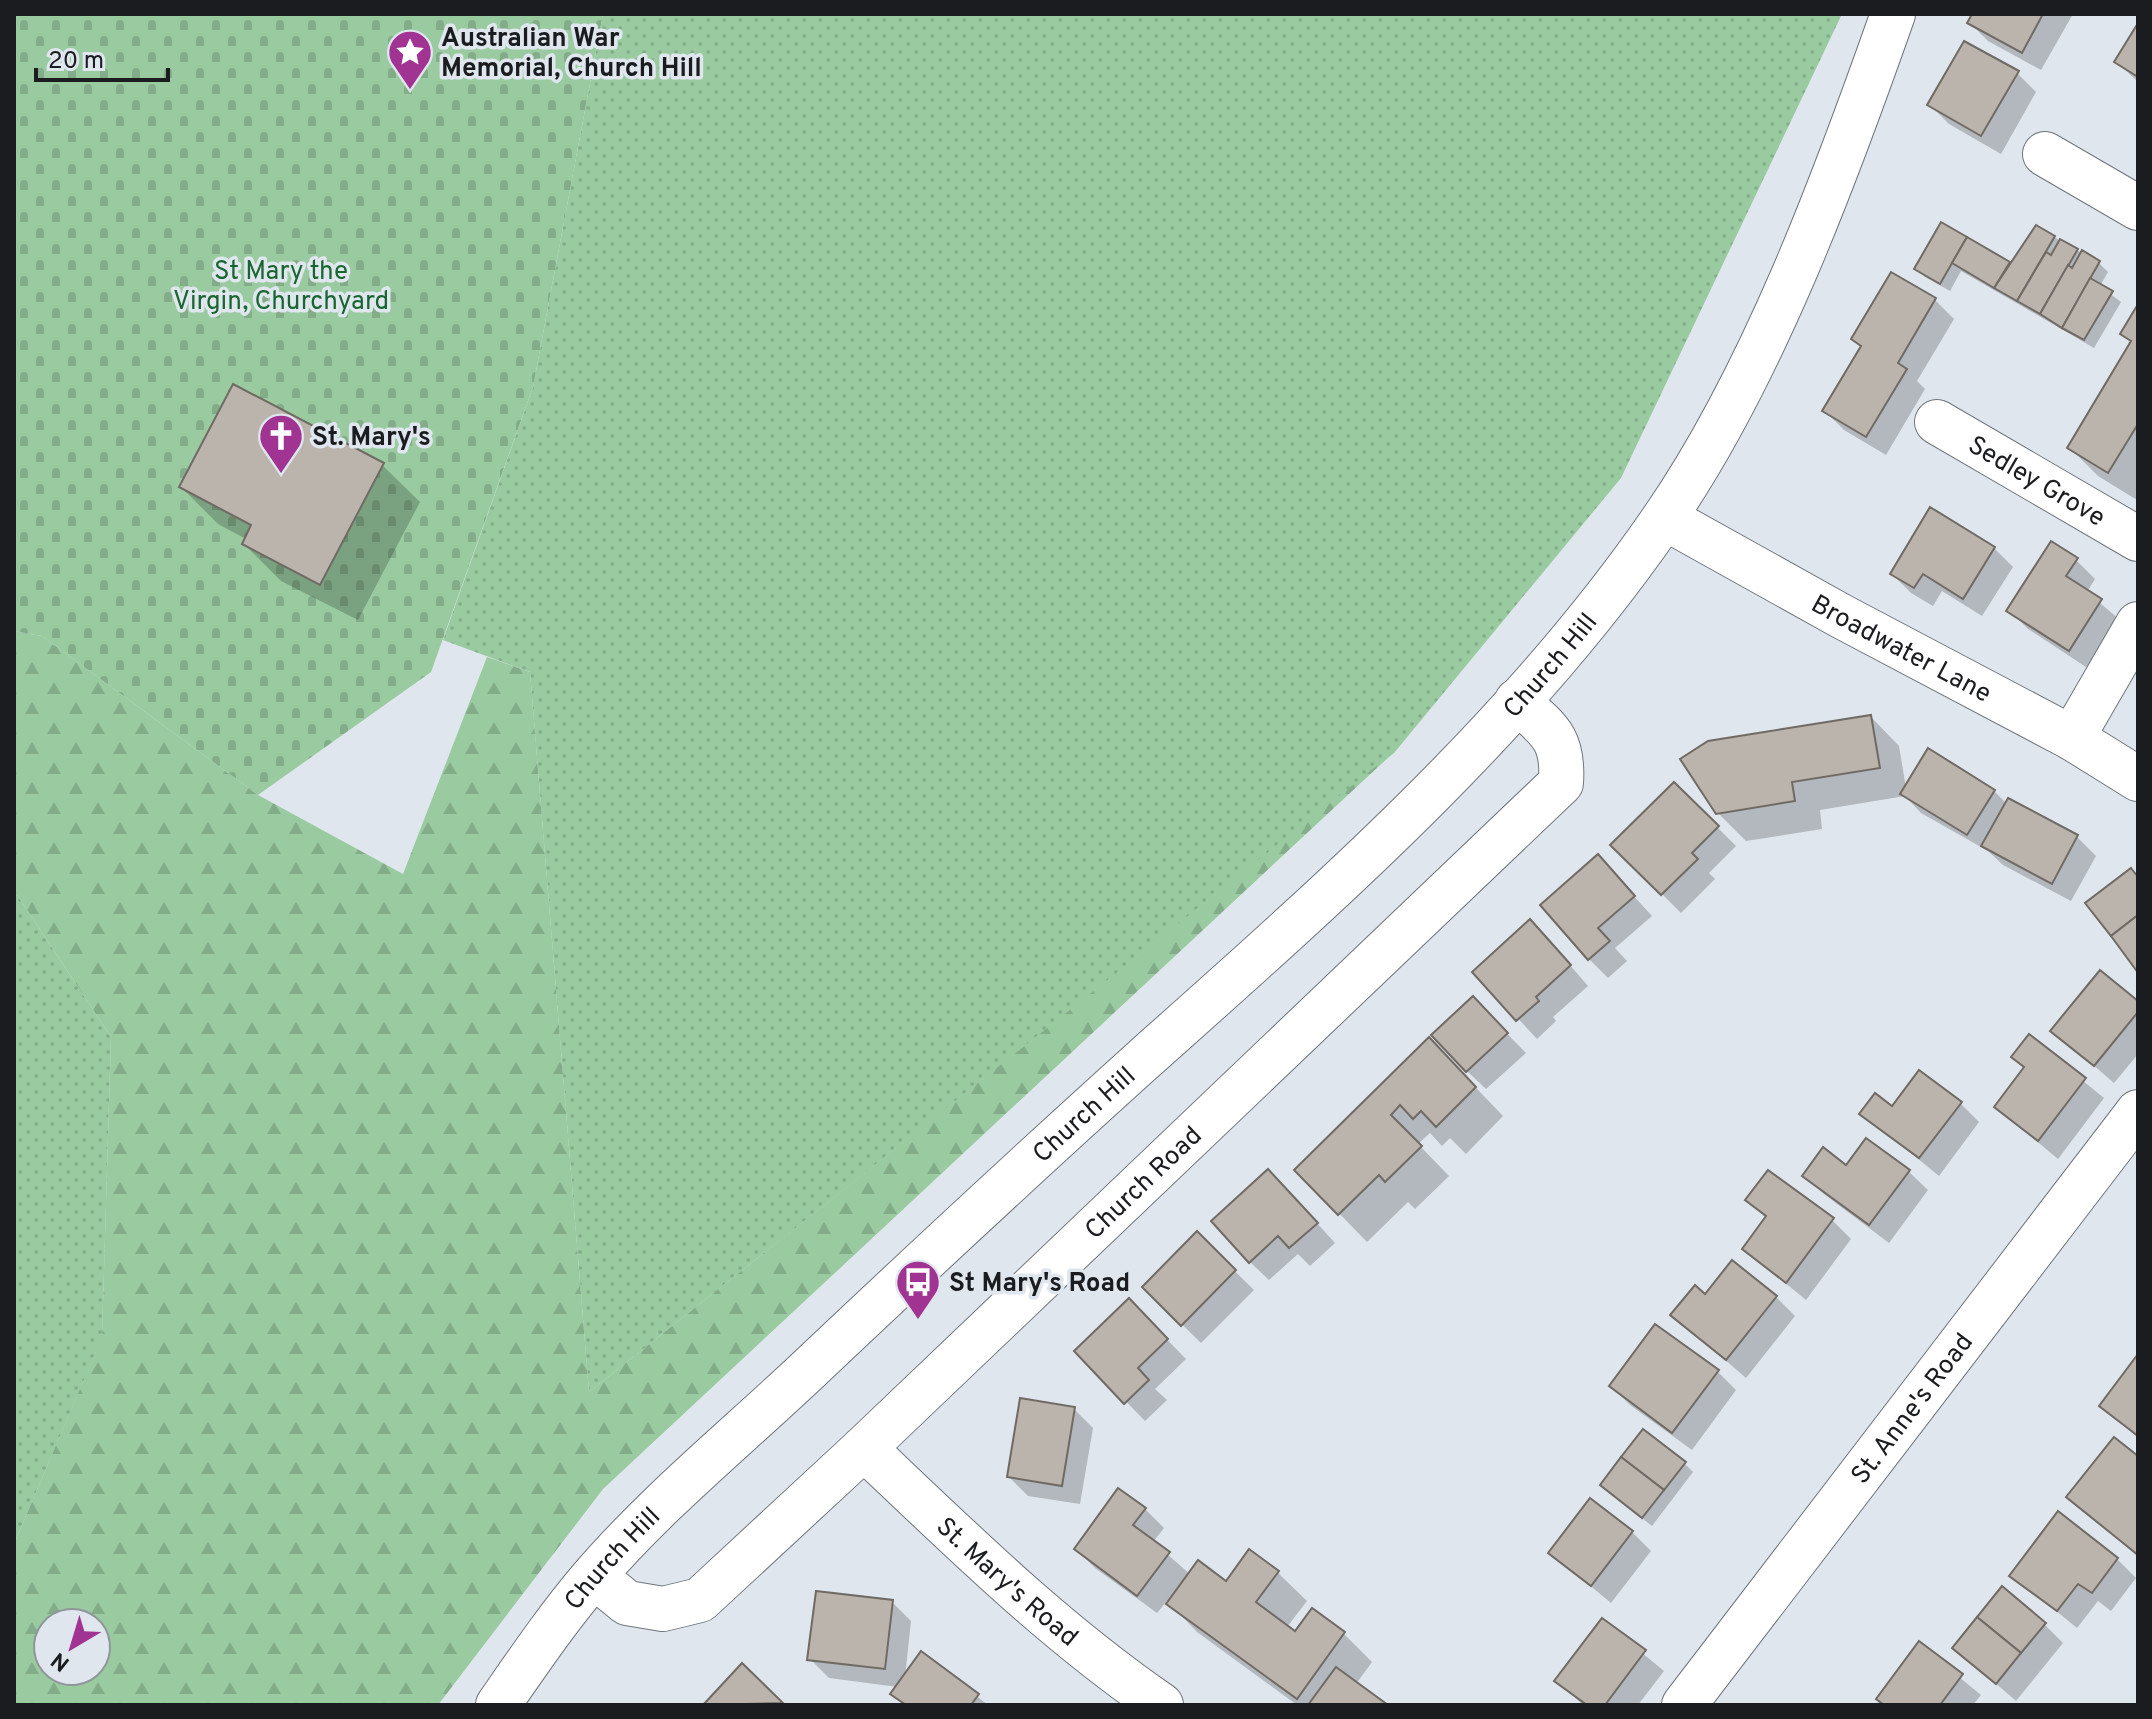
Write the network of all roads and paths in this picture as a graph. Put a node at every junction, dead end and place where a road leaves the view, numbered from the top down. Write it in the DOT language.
graph roads {
  1 [pos="1893,14"];
  2 [pos="2045,154"];
  3 [pos="2138,208"];
  4 [pos="1937,422"];
  5 [pos="1665,518"];
  6 [pos="2138,539"];
  7 [pos="2138,624"];
  8 [pos="1517,701"];
  9 [pos="2072,738"];
  10 [pos="2138,779"];
  11 [pos="2138,1112"];
  12 [pos="864,1448"];
  13 [pos="594,1576"];
  14 [pos="498,1705"];
  15 [pos="1161,1705"];
  16 [pos="1684,1705"];
  1 -- 5 [label="street, Church Hill"];
  2 -- 3 [label="street"];
  4 -- 6 [label="street, Sedley Grove"];
  5 -- 8 [label="street, Church Hill"];
  5 -- 9 [label="street, Broadwater Lane"];
  7 -- 9 [label="street"];
  8 -- 12 [label="street, Church Road"];
  8 -- 13 [label="street, Church Hill"];
  9 -- 10 [label="street, Broadwater Lane"];
  11 -- 16 [label="street, St. Anne's Road"];
  12 -- 13 [label="street, Church Road"];
  12 -- 15 [label="street, St. Mary's Road"];
  13 -- 14 [label="street, Church Hill"];
}
